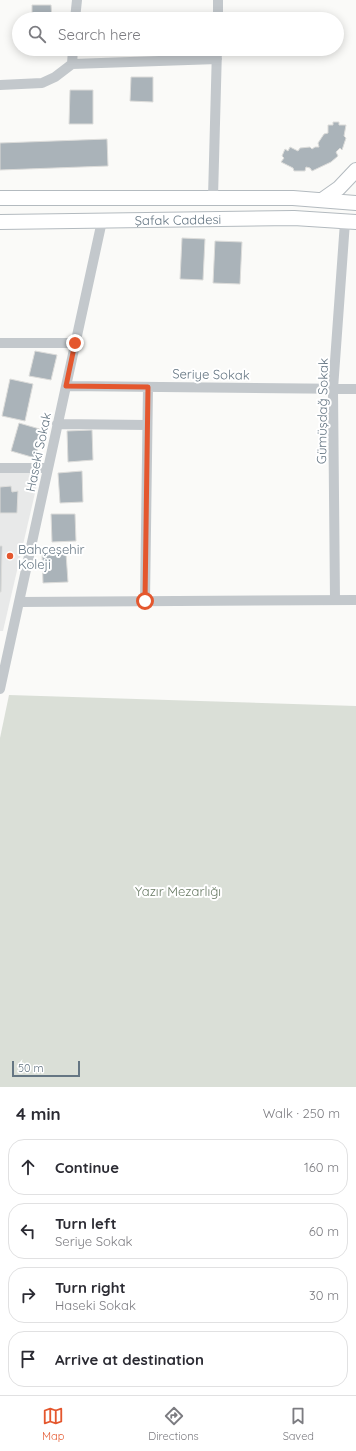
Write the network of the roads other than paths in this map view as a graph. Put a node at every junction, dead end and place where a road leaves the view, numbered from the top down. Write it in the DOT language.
graph roads {
  1 [pos="77,0"];
  2 [pos="218,0"];
  3 [pos="76,12"];
  4 [pos="218,12"];
  5 [pos="73,56"];
  6 [pos="188,56"];
  7 [pos="217,56"];
  8 [pos="72,64"];
  9 [pos="0,85"];
  10 [pos="356,170"];
  11 [pos="2,197"];
  12 [pos="213,197"];
  13 [pos="322,200"];
  14 [pos="356,203"];
  15 [pos="102,221"];
  16 [pos="1,222"];
  17 [pos="350,222"];
  18 [pos="0,343"];
  19 [pos="75,343"];
  20 [pos="66,386"];
  21 [pos="148,387"];
  22 [pos="333,389"];
  23 [pos="356,389"];
  24 [pos="57,424"];
  25 [pos="147,425"];
  26 [pos="0,468"];
  27 [pos="48,468"];
  28 [pos="335,600"];
  29 [pos="356,600"];
  30 [pos="145,601"];
  31 [pos="19,602"];
  32 [pos="0,689"];
  1 -- 3 [label="street"];
  2 -- 4 [label="street"];
  5 -- 8 [label="street"];
  6 -- 8 [label="street"];
  7 -- 12 [label="street"];
  8 -- 9 [label="street"];
  10 -- 13 [label="main road"];
  11 -- 12 [label="main road, Şafak Caddesi"];
  12 -- 13 [label="main road, Şafak Caddesi"];
  13 -- 14 [label="main road, Şafak Caddesi"];
  15 -- 16 [label="main road, Şafak Caddesi"];
  15 -- 17 [label="main road, Şafak Caddesi"];
  15 -- 19 [label="street, Haseki Sokak"];
  17 -- 22 [label="street, Gümüşdağ Sokak"];
  18 -- 19 [label="street"];
  19 -- 20 [label="street, Haseki Sokak"];
  20 -- 21 [label="street, Seriye Sokak"];
  20 -- 24 [label="street, Haseki Sokak"];
  21 -- 22 [label="street, Seriye Sokak"];
  21 -- 25 [label="street"];
  22 -- 23 [label="street, Seriye Sokak"];
  22 -- 28 [label="street, Gümüşdağ Sokak"];
  24 -- 25 [label="street"];
  24 -- 27 [label="street, Haseki Sokak"];
  25 -- 30 [label="street"];
  26 -- 27 [label="street"];
  27 -- 31 [label="street, Haseki Sokak"];
  28 -- 29 [label="street"];
  28 -- 30 [label="street"];
  30 -- 31 [label="street"];
  31 -- 32 [label="street, Haseki Sokak"];
}
